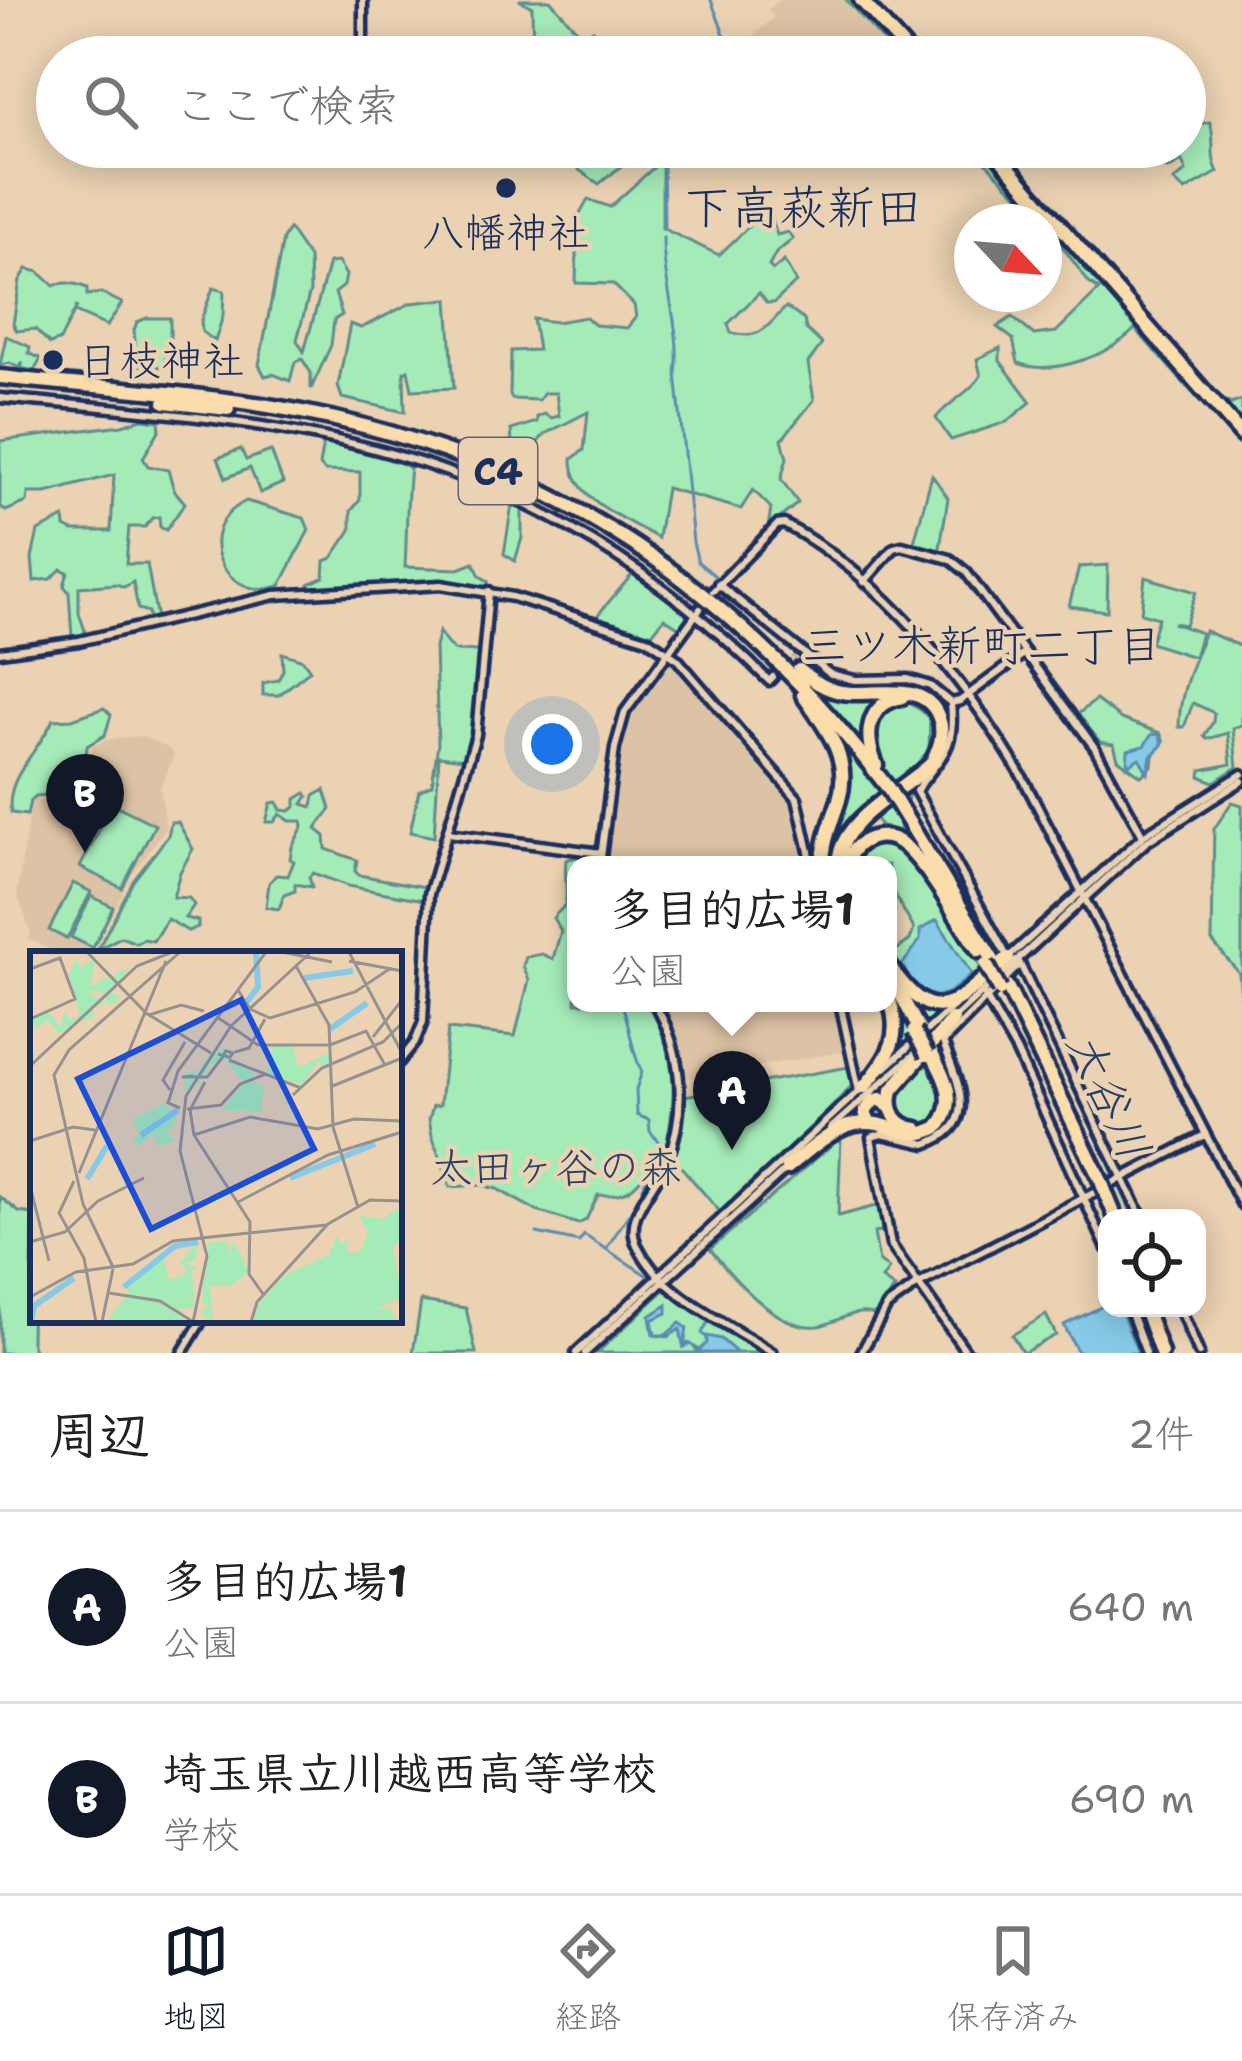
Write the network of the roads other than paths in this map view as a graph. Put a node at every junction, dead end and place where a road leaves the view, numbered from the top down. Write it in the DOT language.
graph roads {
  1 [pos="363,0"];
  2 [pos="861,0"];
  3 [pos="363,36"];
  4 [pos="894,36"];
  5 [pos="1009,168"];
  6 [pos="0,380"];
  7 [pos="0,398"];
  8 [pos="1242,435"];
  9 [pos="864,582"];
  10 [pos="489,591"];
  11 [pos="715,592"];
  12 [pos="698,612"];
  13 [pos="0,652"];
  14 [pos="668,652"];
  15 [pos="1025,653"];
  16 [pos="773,677"];
  17 [pos="969,694"];
  18 [pos="803,695"];
  19 [pos="950,704"];
  20 [pos="1242,777"];
  21 [pos="884,790"];
  22 [pos="448,833"];
  23 [pos="1143,836"];
  24 [pos="601,853"];
  25 [pos="601,856"];
  26 [pos="810,856"];
  27 [pos="823,856"];
  28 [pos="838,856"];
  29 [pos="841,856"];
  30 [pos="847,856"];
  31 [pos="1082,894"];
  32 [pos="986,958"];
  33 [pos="1015,960"];
  34 [pos="897,977"];
  35 [pos="897,987"];
  36 [pos="986,996"];
  37 [pos="897,998"];
  38 [pos="658,1012"];
  39 [pos="842,1012"];
  40 [pos="893,1012"];
  41 [pos="953,1019"];
  42 [pos="916,1030"];
  43 [pos="929,1053"];
  44 [pos="402,1058"];
  45 [pos="861,1089"];
  46 [pos="890,1107"];
  47 [pos="869,1123"];
  48 [pos="1205,1136"];
  49 [pos="787,1168"];
  50 [pos="1124,1176"];
  51 [pos="1097,1191"];
  52 [pos="1242,1205"];
  53 [pos="1100,1209"];
  54 [pos="1107,1209"];
  55 [pos="1138,1209"];
  56 [pos="663,1277"];
  57 [pos="916,1285"];
  58 [pos="1132,1317"];
  59 [pos="1152,1317"];
  60 [pos="1184,1317"];
  61 [pos="200,1323"];
  62 [pos="182,1353"];
  63 [pos="576,1353"];
  64 [pos="585,1353"];
  65 [pos="773,1353"];
  66 [pos="861,1353"];
  67 [pos="967,1353"];
  68 [pos="1146,1353"];
  69 [pos="1165,1353"];
  70 [pos="1199,1353"];
  1 -- 3 [label="street"];
  2 -- 4 [label="highway"];
  5 -- 8 [label="highway"];
  6 -- 11 [label="highway, C4"];
  6 -- 18 [label="highway, C4"];
  7 -- 12 [label="street"];
  9 -- 11 [label="street"];
  9 -- 15 [label="street"];
  9 -- 17 [label="street"];
  10 -- 13 [label="street"];
  10 -- 14 [label="street"];
  10 -- 22 [label="street"];
  11 -- 19 [label="street"];
  11 -- 21 [label="highway, C4"];
  11 -- 29 [label="highway"];
  12 -- 14 [label="street"];
  12 -- 16 [label="street"];
  14 -- 24 [label="street"];
  14 -- 26 [label="street"];
  15 -- 17 [label="street"];
  15 -- 23 [label="street"];
  17 -- 19 [label="street"];
  17 -- 31 [label="street"];
  18 -- 21 [label="highway, C4"];
  18 -- 27 [label="highway"];
  19 -- 33 [label="street"];
  20 -- 23 [label="street"];
  20 -- 31 [label="street"];
  21 -- 28 [label="highway"];
  21 -- 32 [label="highway, C4, bridge"];
  22 -- 24 [label="street"];
  22 -- 44 [label="street"];
  23 -- 31 [label="street"];
  24 -- 25 [label="street"];
  30 -- 32 [label="highway"];
  31 -- 33 [label="street"];
  31 -- 48 [label="street"];
  32 -- 51 [label="highway, C4, bridge"];
  33 -- 34 [label="highway"];
  33 -- 36 [label="street"];
  33 -- 41 [label="street"];
  33 -- 45 [label="street"];
  33 -- 50 [label="street"];
  35 -- 42 [label="highway"];
  36 -- 51 [label="street"];
  36 -- 57 [label="street"];
  37 -- 42 [label="highway"];
  38 -- 56 [label="street"];
  39 -- 45 [label="street"];
  40 -- 45 [label="highway"];
  41 -- 46 [label="highway"];
  41 -- 49 [label="street"];
  42 -- 43 [label="highway, bridge"];
  43 -- 46 [label="highway"];
  43 -- 47 [label="highway"];
  45 -- 56 [label="street"];
  46 -- 47 [label="highway"];
  47 -- 49 [label="highway"];
  48 -- 50 [label="street"];
  48 -- 52 [label="street"];
  49 -- 56 [label="street"];
  50 -- 51 [label="street"];
  50 -- 55 [label="street"];
  51 -- 53 [label="street"];
  51 -- 54 [label="highway, C4"];
  51 -- 57 [label="street"];
  56 -- 63 [label="street"];
  56 -- 64 [label="street"];
  56 -- 65 [label="street"];
  57 -- 66 [label="street"];
  57 -- 67 [label="street"];
  58 -- 68 [label="street"];
  59 -- 69 [label="highway"];
  60 -- 70 [label="street"];
  61 -- 62 [label="street"];
}
